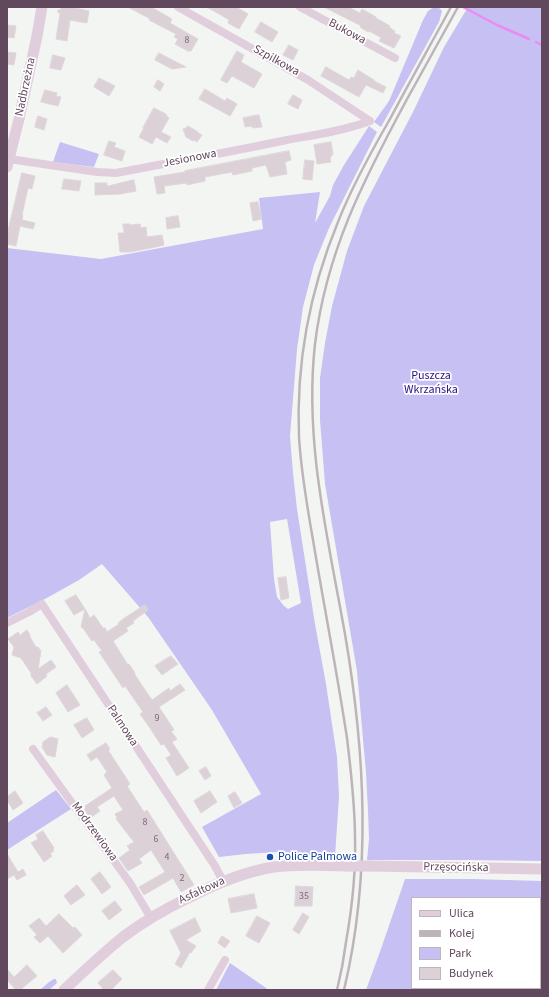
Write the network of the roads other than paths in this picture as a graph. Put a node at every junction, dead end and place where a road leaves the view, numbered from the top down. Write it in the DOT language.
graph roads {
  1 [pos="42,7"];
  2 [pos="178,7"];
  3 [pos="300,7"];
  4 [pos="395,58"];
  5 [pos="370,121"];
  6 [pos="8,163"];
  7 [pos="7,623"];
  8 [pos="33,749"];
  9 [pos="370,866"];
  10 [pos="542,869"];
  11 [pos="223,881"];
  12 [pos="151,918"];
  13 [pos="224,960"];
  14 [pos="64,990"];
  15 [pos="208,990"];
  1 -- 6 [label="street, Nadbrzeżna"];
  2 -- 5 [label="street, Szpilkowa"];
  3 -- 4 [label="street, Bukowa"];
  5 -- 6 [label="street, Jesionowa"];
  7 -- 11 [label="street, Palmowa"];
  8 -- 12 [label="street, Modrzewiowa"];
  9 -- 10 [label="street, Przęsocińska"];
  9 -- 11 [label="street, Asfaltowa, bridge"];
  11 -- 12 [label="street, Asfaltowa"];
  12 -- 14 [label="street, Asfaltowa"];
  13 -- 15 [label="street"];
}
